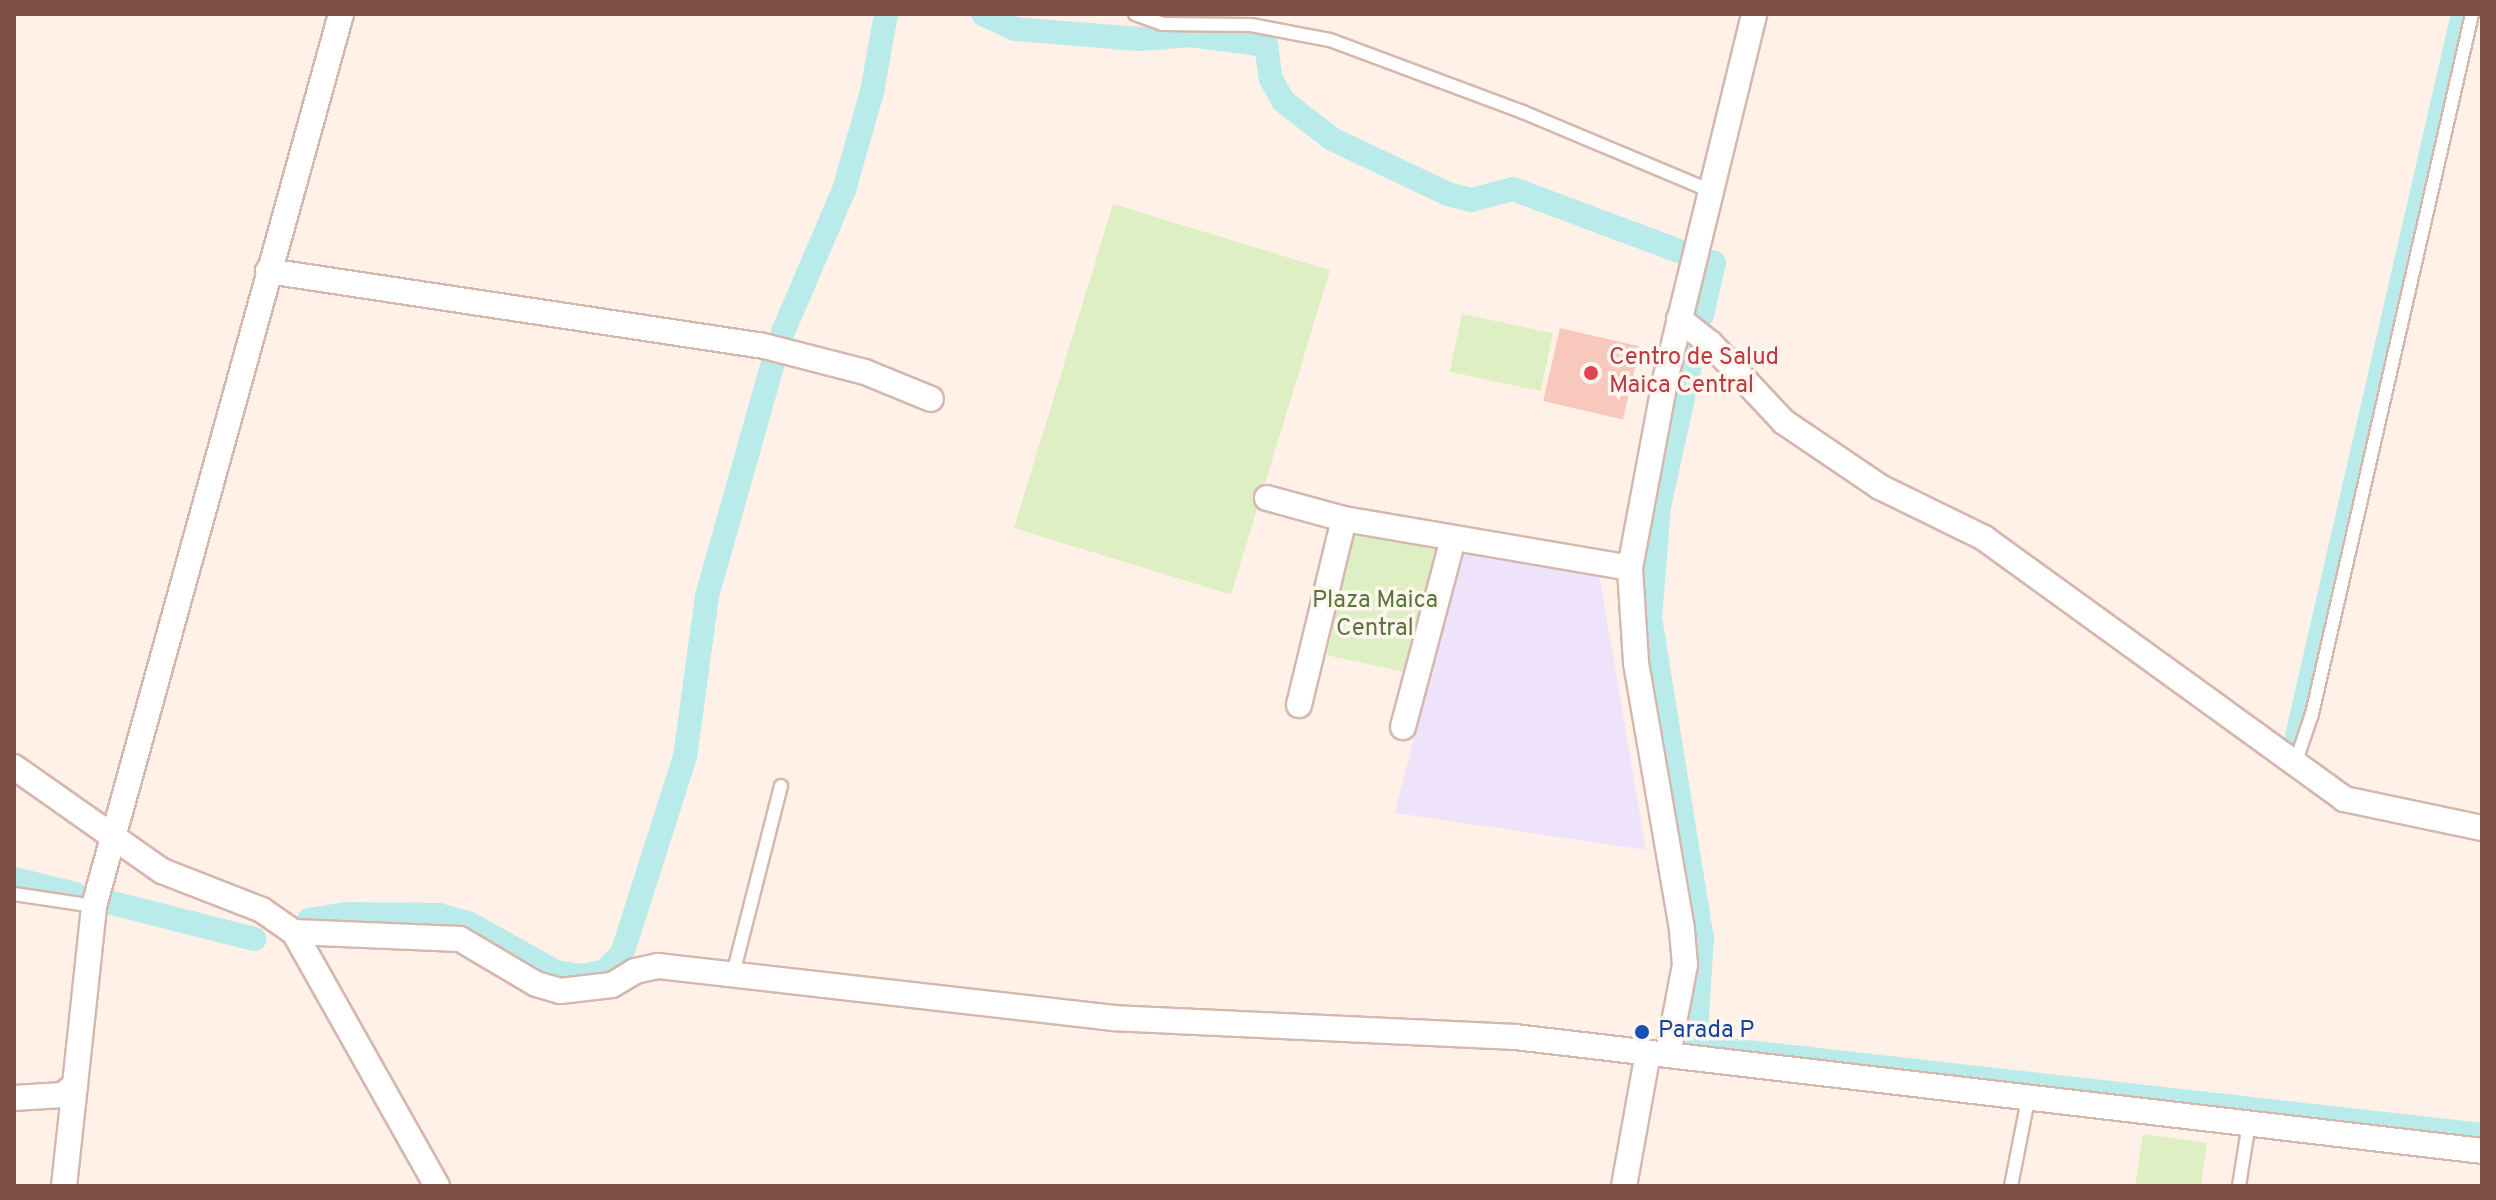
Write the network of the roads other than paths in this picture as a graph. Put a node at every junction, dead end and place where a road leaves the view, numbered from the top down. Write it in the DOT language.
graph roads {
  1 [pos="341,14"];
  2 [pos="1135,14"];
  3 [pos="1754,14"];
  4 [pos="2472,14"];
  5 [pos="1711,191"];
  6 [pos="268,271"];
  7 [pos="1679,319"];
  8 [pos="931,399"];
  9 [pos="1267,498"];
  10 [pos="1344,519"];
  11 [pos="1453,539"];
  12 [pos="1630,568"];
  13 [pos="1299,705"];
  14 [pos="1403,727"];
  15 [pos="2289,759"];
  16 [pos="14,767"];
  17 [pos="781,786"];
  18 [pos="2482,828"];
  19 [pos="115,833"];
  20 [pos="14,894"];
  21 [pos="94,906"];
  22 [pos="294,932"];
  23 [pos="733,974"];
  24 [pos="1658,1053"];
  25 [pos="75,1085"];
  26 [pos="14,1098"];
  27 [pos="2028,1099"];
  28 [pos="2249,1123"];
  29 [pos="2482,1151"];
  30 [pos="64,1186"];
  31 [pos="437,1186"];
  32 [pos="1624,1186"];
  33 [pos="2011,1186"];
  34 [pos="2239,1186"];
  1 -- 6 [label="street"];
  2 -- 5 [label="lane"];
  3 -- 5 [label="street"];
  4 -- 15 [label="lane"];
  5 -- 7 [label="street"];
  6 -- 8 [label="street"];
  6 -- 19 [label="street"];
  7 -- 12 [label="street"];
  7 -- 15 [label="street"];
  9 -- 10 [label="street"];
  10 -- 11 [label="street"];
  10 -- 13 [label="street"];
  11 -- 12 [label="street"];
  11 -- 14 [label="street"];
  12 -- 24 [label="street"];
  15 -- 18 [label="street"];
  16 -- 19 [label="street"];
  17 -- 23 [label="lane"];
  19 -- 21 [label="street"];
  19 -- 22 [label="street"];
  20 -- 21 [label="lane"];
  21 -- 25 [label="street"];
  22 -- 23 [label="street"];
  22 -- 31 [label="street"];
  23 -- 24 [label="street"];
  24 -- 27 [label="street"];
  24 -- 32 [label="street"];
  25 -- 26 [label="street"];
  25 -- 30 [label="street"];
  27 -- 28 [label="street"];
  27 -- 33 [label="lane"];
  28 -- 29 [label="street"];
  28 -- 34 [label="lane"];
}
